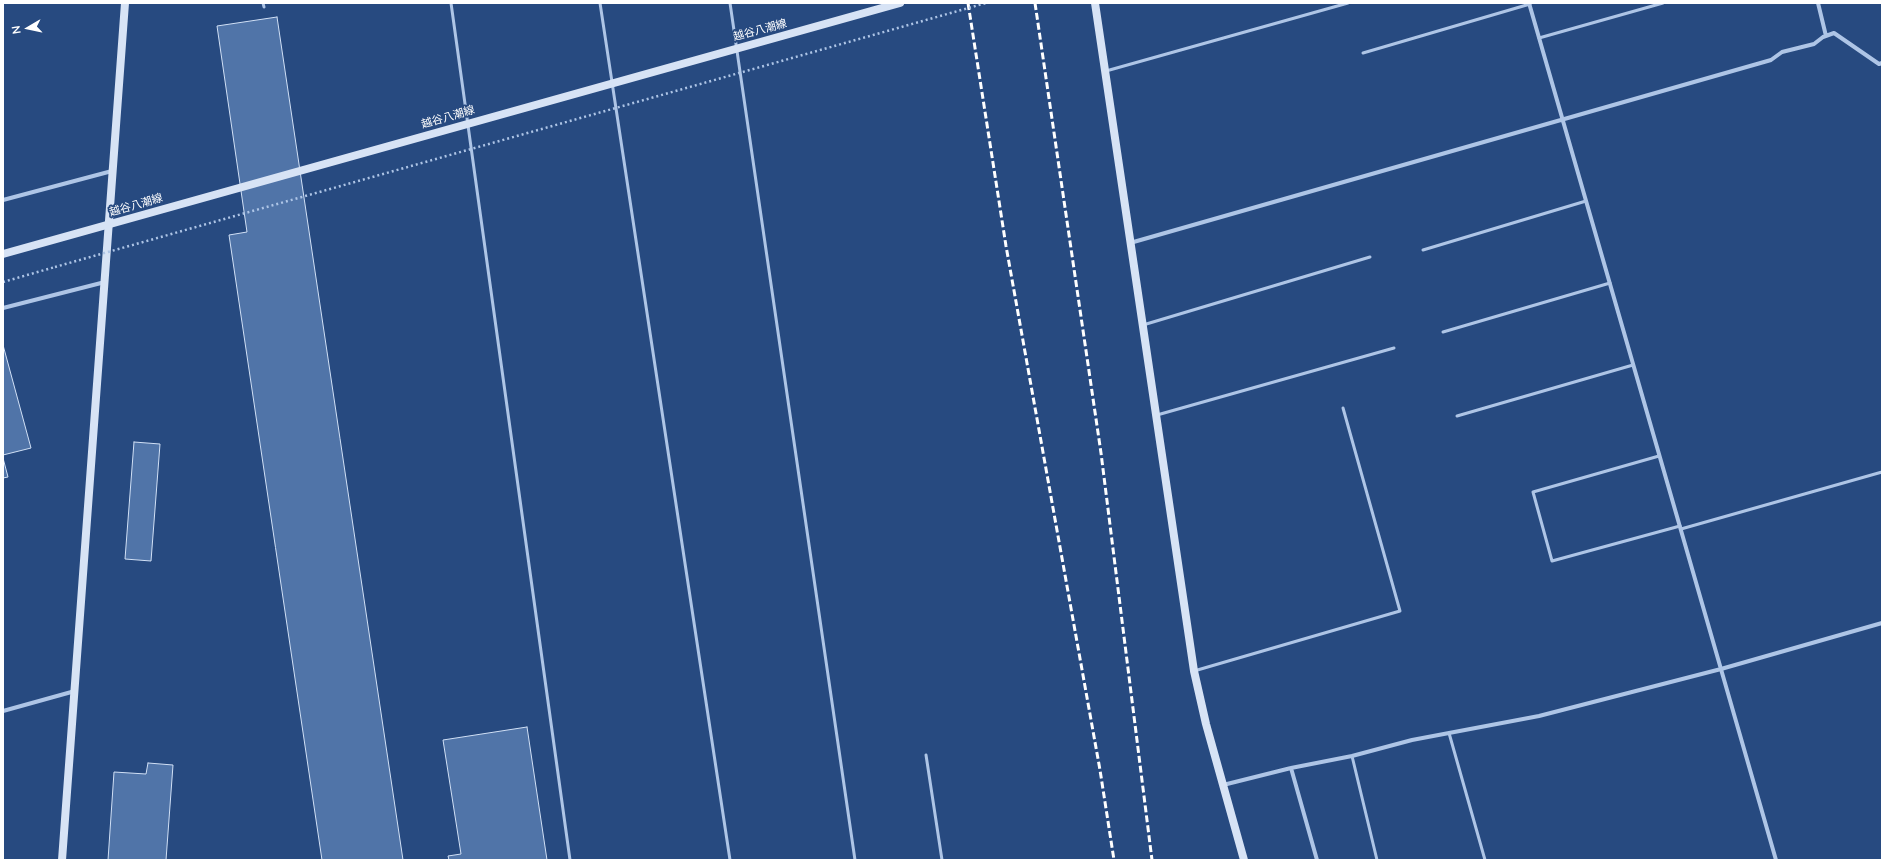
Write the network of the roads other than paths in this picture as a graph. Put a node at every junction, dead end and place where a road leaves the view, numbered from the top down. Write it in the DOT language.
graph roads {
  1 [pos="124,3"];
  2 [pos="451,3"];
  3 [pos="600,3"];
  4 [pos="730,3"];
  5 [pos="900,3"];
  6 [pos="1095,3"];
  7 [pos="1348,3"];
  8 [pos="1663,3"];
  9 [pos="1818,3"];
  10 [pos="1529,4"];
  11 [pos="1826,36"];
  12 [pos="1539,38"];
  13 [pos="1363,53"];
  14 [pos="1882,63"];
  15 [pos="1104,72"];
  16 [pos="1563,120"];
  17 [pos="112,170"];
  18 [pos="3,200"];
  19 [pos="1586,201"];
  20 [pos="1130,243"];
  21 [pos="1423,250"];
  22 [pos="3,254"];
  23 [pos="1370,257"];
  24 [pos="105,282"];
  25 [pos="1610,283"];
  26 [pos="3,308"];
  27 [pos="1143,325"];
  28 [pos="1443,332"];
  29 [pos="1394,348"];
  30 [pos="1633,365"];
  31 [pos="1343,408"];
  32 [pos="1156,415"];
  33 [pos="1457,416"];
  34 [pos="1659,456"];
  35 [pos="1882,472"];
  36 [pos="1680,528"];
  37 [pos="1882,624"];
  38 [pos="1721,669"];
  39 [pos="1194,671"];
  40 [pos="75,690"];
  41 [pos="3,711"];
  42 [pos="1449,733"];
  43 [pos="926,754"];
  44 [pos="1352,756"];
  45 [pos="1291,768"];
  46 [pos="1222,785"];
  47 [pos="62,860"];
  48 [pos="570,860"];
  49 [pos="730,860"];
  50 [pos="855,860"];
  51 [pos="942,860"];
  52 [pos="1244,860"];
  53 [pos="1317,860"];
  54 [pos="1377,860"];
  55 [pos="1485,860"];
  56 [pos="1776,860"];
  1 -- 17 [label="street"];
  2 -- 48 [label="lane"];
  3 -- 49 [label="lane"];
  4 -- 50 [label="lane"];
  5 -- 22 [label="street, 越谷八潮線, bridge"];
  6 -- 15 [label="street"];
  7 -- 15 [label="lane"];
  8 -- 12 [label="lane"];
  9 -- 11 [label="street"];
  10 -- 12 [label="street"];
  10 -- 13 [label="lane"];
  11 -- 14 [label="street"];
  11 -- 16 [label="street"];
  12 -- 16 [label="street"];
  15 -- 20 [label="street"];
  16 -- 19 [label="street"];
  16 -- 20 [label="street"];
  17 -- 18 [label="street"];
  17 -- 24 [label="street"];
  19 -- 21 [label="lane"];
  19 -- 25 [label="street"];
  20 -- 27 [label="street"];
  23 -- 27 [label="lane"];
  24 -- 26 [label="street"];
  24 -- 40 [label="street"];
  25 -- 28 [label="lane"];
  25 -- 30 [label="street"];
  27 -- 32 [label="street"];
  29 -- 32 [label="lane"];
  30 -- 33 [label="lane"];
  30 -- 34 [label="street"];
  31 -- 39 [label="lane"];
  32 -- 39 [label="street"];
  34 -- 36 [label="street"];
  34 -- 36 [label="lane"];
  35 -- 36 [label="lane"];
  36 -- 38 [label="street"];
  37 -- 38 [label="street"];
  38 -- 42 [label="street"];
  38 -- 56 [label="street"];
  39 -- 46 [label="street"];
  40 -- 41 [label="street"];
  40 -- 47 [label="street"];
  42 -- 44 [label="street"];
  42 -- 55 [label="lane"];
  43 -- 51 [label="lane"];
  44 -- 45 [label="street"];
  44 -- 54 [label="lane"];
  45 -- 46 [label="street"];
  45 -- 53 [label="street"];
  46 -- 52 [label="street"];
}
